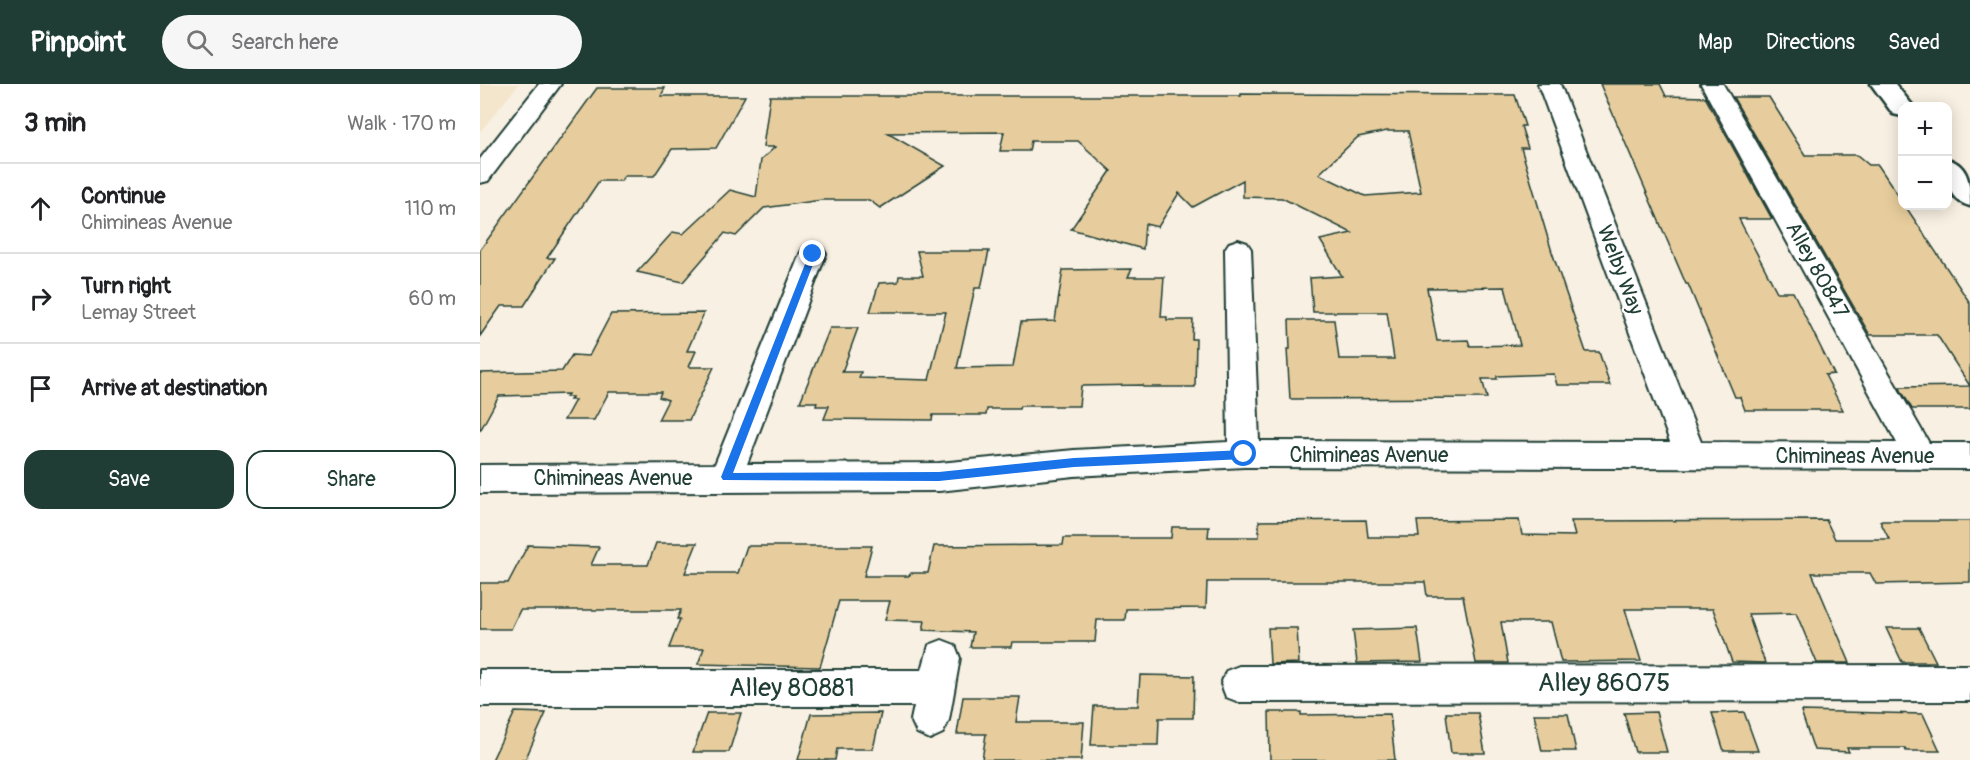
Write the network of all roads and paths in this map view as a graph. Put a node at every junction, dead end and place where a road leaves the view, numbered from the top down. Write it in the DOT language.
graph roads {
  1 [pos="550,84"];
  2 [pos="1550,84"];
  3 [pos="1712,84"];
  4 [pos="1883,84"];
  5 [pos="1898,104"];
  6 [pos="480,175"];
  7 [pos="1952,175"];
  8 [pos="1970,198"];
  9 [pos="1238,249"];
  10 [pos="813,254"];
  11 [pos="1244,454"];
  12 [pos="1691,456"];
  13 [pos="1970,456"];
  14 [pos="1921,457"];
  15 [pos="726,477"];
  16 [pos="480,479"];
  17 [pos="1970,683"];
  18 [pos="1239,684"];
  19 [pos="480,688"];
  20 [pos="936,689"];
  1 -- 6 [label="street"];
  2 -- 12 [label="street, Welby Way"];
  3 -- 14 [label="street, Alley 80847"];
  4 -- 5 [label="main road"];
  7 -- 8 [label="main road"];
  9 -- 11 [label="street"];
  10 -- 15 [label="street"];
  11 -- 12 [label="street, Chimineas Avenue"];
  11 -- 15 [label="street, Chimineas Avenue"];
  12 -- 14 [label="street, Chimineas Avenue"];
  13 -- 14 [label="street, Chimineas Avenue"];
  15 -- 16 [label="street, Chimineas Avenue"];
  17 -- 18 [label="street, Alley 86075"];
  19 -- 20 [label="street, Alley 80881"];
}
